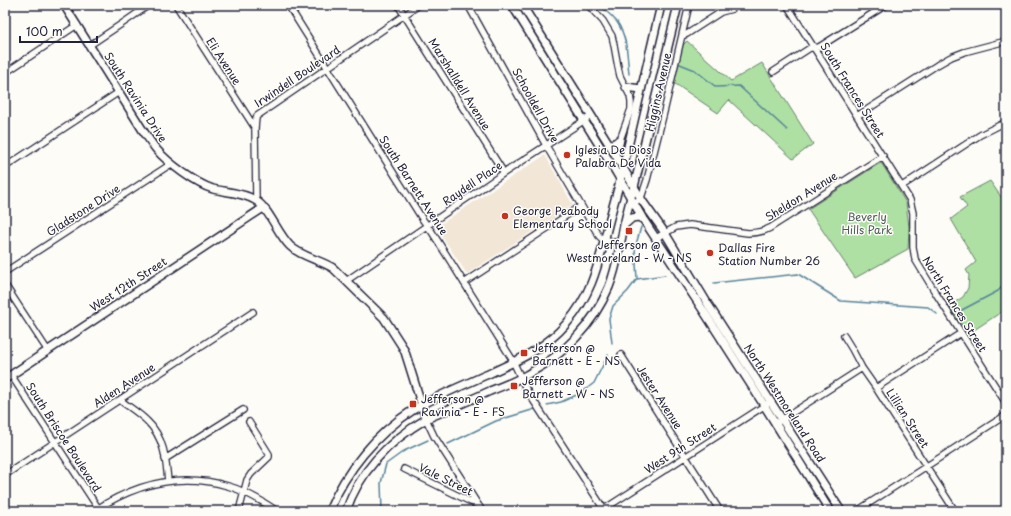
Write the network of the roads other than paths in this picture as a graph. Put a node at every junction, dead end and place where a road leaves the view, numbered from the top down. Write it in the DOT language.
graph roads {
  1 [pos="64,5"];
  2 [pos="149,5"];
  3 [pos="176,5"];
  4 [pos="288,5"];
  5 [pos="398,5"];
  6 [pos="420,5"];
  7 [pos="468,5"];
  8 [pos="512,5"];
  9 [pos="522,5"];
  10 [pos="588,5"];
  11 [pos="661,5"];
  12 [pos="678,5"];
  13 [pos="689,5"];
  14 [pos="738,5"];
  15 [pos="787,5"];
  16 [pos="886,5"];
  17 [pos="405,15"];
  18 [pos="77,25"];
  19 [pos="682,36"];
  20 [pos="1006,41"];
  21 [pos="90,45"];
  22 [pos="815,48"];
  23 [pos="327,68"];
  24 [pos="773,72"];
  25 [pos="5,74"];
  26 [pos="626,87"];
  27 [pos="641,89"];
  28 [pos="119,92"];
  29 [pos="591,116"];
  30 [pos="857,116"];
  31 [pos="584,121"];
  32 [pos="1006,122"];
  33 [pos="255,128"];
  34 [pos="621,137"];
  35 [pos="609,144"];
  36 [pos="546,145"];
  37 [pos="615,154"];
  38 [pos="883,156"];
  39 [pos="171,164"];
  40 [pos="5,167"];
  41 [pos="623,168"];
  42 [pos="504,173"];
  43 [pos="620,179"];
  44 [pos="902,186"];
  45 [pos="634,187"];
  46 [pos="641,198"];
  47 [pos="256,200"];
  48 [pos="632,200"];
  49 [pos="581,206"];
  50 [pos="263,208"];
  51 [pos="643,219"];
  52 [pos="427,225"];
  53 [pos="624,225"];
  54 [pos="665,233"];
  55 [pos="656,238"];
  56 [pos="605,239"];
  57 [pos="621,244"];
  58 [pos="5,272"];
  59 [pos="346,281"];
  60 [pos="464,283"];
  61 [pos="5,285"];
  62 [pos="706,308"];
  63 [pos="253,312"];
  64 [pos="961,333"];
  65 [pos="844,336"];
  66 [pos="48,351"];
  67 [pos="621,355"];
  68 [pos="514,363"];
  69 [pos="862,368"];
  70 [pos="8,377"];
  71 [pos="520,378"];
  72 [pos="876,388"];
  73 [pos="120,400"];
  74 [pos="771,401"];
  75 [pos="1006,403"];
  76 [pos="422,405"];
  77 [pos="764,405"];
  78 [pos="243,410"];
  79 [pos="1006,415"];
  80 [pos="426,419"];
  81 [pos="783,419"];
  82 [pos="249,422"];
  83 [pos="776,424"];
  84 [pos="55,442"];
  85 [pos="686,456"];
  86 [pos="166,459"];
  87 [pos="927,466"];
  88 [pos="404,470"];
  89 [pos="5,475"];
  90 [pos="168,481"];
  91 [pos="243,492"];
  92 [pos="481,508"];
  93 [pos="97,510"];
  94 [pos="603,510"];
  95 [pos="239,511"];
  96 [pos="277,511"];
  97 [pos="330,511"];
  98 [pos="346,511"];
  99 [pos="720,511"];
  100 [pos="830,511"];
  101 [pos="841,511"];
  102 [pos="857,511"];
  103 [pos="955,511"];
  1 -- 18 [label="main road, South Ravinia Drive"];
  2 -- 21 [label="street"];
  3 -- 33 [label="street, Eli Avenue"];
  4 -- 23 [label="street, South Barnett Avenue"];
  5 -- 17 [label="street, Marshalldell Avenue"];
  6 -- 17 [label="street, Irwindell Boulevard"];
  7 -- 36 [label="street, Schooldell Drive"];
  8 -- 31 [label="main road"];
  9 -- 29 [label="main road"];
  10 -- 26 [label="street"];
  11 -- 27 [label="main road"];
  12 -- 45 [label="main road"];
  13 -- 19 [label="street, Higgins Avenue"];
  14 -- 19 [label="street"];
  15 -- 22 [label="street, South Frances Street"];
  16 -- 22 [label="street"];
  17 -- 23 [label="street, Irwindell Boulevard"];
  17 -- 42 [label="street, Marshalldell Avenue"];
  18 -- 21 [label="main road, South Ravinia Drive"];
  18 -- 25 [label="street"];
  19 -- 46 [label="street, Higgins Avenue"];
  20 -- 30 [label="street"];
  21 -- 28 [label="main road, South Ravinia Drive"];
  22 -- 24 [label="street"];
  22 -- 30 [label="street, South Frances Street"];
  23 -- 33 [label="street, Irwindell Boulevard"];
  23 -- 52 [label="street, South Barnett Avenue"];
  26 -- 27 [label="main road"];
  26 -- 34 [label="street"];
  27 -- 41 [label="main road"];
  28 -- 39 [label="main road, South Ravinia Drive"];
  28 -- 40 [label="street"];
  29 -- 31 [label="street, Raydell Place"];
  29 -- 35 [label="main road"];
  30 -- 38 [label="street, South Frances Street"];
  31 -- 36 [label="street, Raydell Place"];
  31 -- 43 [label="main road"];
  32 -- 44 [label="street"];
  33 -- 47 [label="street, Irwindell Boulevard"];
  34 -- 35 [label="street"];
  34 -- 37 [label="street"];
  35 -- 37 [label="main road"];
  36 -- 42 [label="street, Raydell Place"];
  36 -- 49 [label="street, Schooldell Drive"];
  37 -- 41 [label="main road"];
  38 -- 44 [label="street, South Frances Street"];
  38 -- 54 [label="street, Sheldon Avenue"];
  39 -- 47 [label="main road, South Ravinia Drive"];
  39 -- 58 [label="street, Gladstone Drive"];
  41 -- 43 [label="main road"];
  41 -- 45 [label="main road"];
  42 -- 52 [label="street, Raydell Place"];
  43 -- 48 [label="main road"];
  43 -- 56 [label="main road"];
  44 -- 64 [label="street, North Frances Street"];
  45 -- 46 [label="main road"];
  45 -- 48 [label="main road"];
  46 -- 48 [label="street"];
  46 -- 54 [label="main road"];
  47 -- 50 [label="main road"];
  48 -- 51 [label="main road"];
  48 -- 53 [label="main road"];
  49 -- 56 [label="street, Schooldell Drive"];
  49 -- 60 [label="street"];
  50 -- 59 [label="main road"];
  50 -- 66 [label="main road, West 12th Street"];
  51 -- 53 [label="main road"];
  51 -- 55 [label="main road"];
  52 -- 59 [label="street, Raydell Place"];
  52 -- 60 [label="street, South Barnett Avenue"];
  53 -- 57 [label="main road"];
  54 -- 55 [label="street, Sheldon Avenue"];
  54 -- 62 [label="main road"];
  55 -- 62 [label="main road"];
  56 -- 57 [label="street"];
  56 -- 68 [label="main road"];
  57 -- 71 [label="main road"];
  59 -- 76 [label="main road"];
  60 -- 68 [label="street, South Barnett Avenue"];
  61 -- 66 [label="street"];
  62 -- 74 [label="main road, North Westmoreland Road"];
  62 -- 77 [label="main road, North Westmoreland Road"];
  63 -- 73 [label="street, Alden Avenue"];
  64 -- 72 [label="street"];
  64 -- 75 [label="street, North Frances Street"];
  65 -- 69 [label="street, Lillian Street"];
  66 -- 70 [label="main road, West 12th Street"];
  67 -- 85 [label="street, Jester Avenue"];
  68 -- 71 [label="street, South Barnett Avenue"];
  68 -- 76 [label="main road"];
  69 -- 72 [label="street, Lillian Street"];
  69 -- 81 [label="street"];
  70 -- 84 [label="street, South Briscoe Boulevard"];
  71 -- 80 [label="main road"];
  71 -- 94 [label="street, South Barnett Avenue"];
  72 -- 87 [label="street, Lillian Street"];
  73 -- 84 [label="street, Alden Avenue"];
  73 -- 86 [label="street"];
  74 -- 77 [label="street, West 9th Street"];
  74 -- 81 [label="main road, North Westmoreland Road"];
  76 -- 80 [label="main road"];
  76 -- 97 [label="main road"];
  77 -- 83 [label="main road, North Westmoreland Road"];
  77 -- 85 [label="street, West 9th Street"];
  78 -- 86 [label="street"];
  79 -- 87 [label="street"];
  80 -- 92 [label="street"];
  80 -- 98 [label="main road"];
  81 -- 83 [label="street"];
  81 -- 101 [label="main road, North Westmoreland Road"];
  82 -- 91 [label="street"];
  83 -- 100 [label="main road, North Westmoreland Road"];
  84 -- 89 [label="street, Alden Avenue"];
  84 -- 93 [label="street, South Briscoe Boulevard"];
  85 -- 94 [label="street, West 9th Street"];
  85 -- 99 [label="street, Jester Avenue"];
  86 -- 90 [label="street"];
  87 -- 102 [label="street"];
  87 -- 103 [label="street, Lillian Street"];
  88 -- 92 [label="street, Vale Street"];
  90 -- 91 [label="street"];
  90 -- 93 [label="street"];
  91 -- 95 [label="street"];
  91 -- 96 [label="street"];
}
